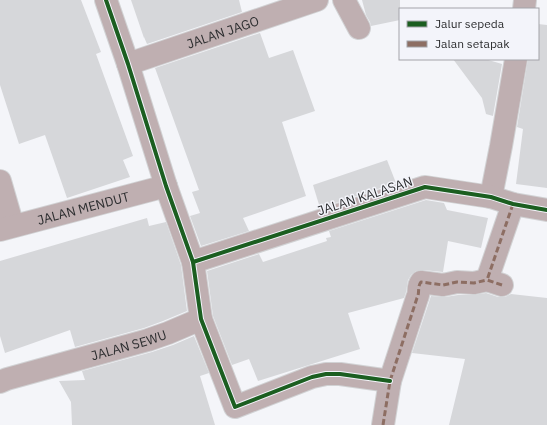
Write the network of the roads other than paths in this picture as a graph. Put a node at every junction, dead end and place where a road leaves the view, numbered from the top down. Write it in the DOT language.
graph roads {
  1 [pos="106,0"];
  2 [pos="317,0"];
  3 [pos="344,0"];
  4 [pos="258,9"];
  5 [pos="360,28"];
  6 [pos="516,60"];
  7 [pos="128,64"];
  8 [pos="0,181"];
  9 [pos="166,186"];
  10 [pos="491,197"];
  11 [pos="513,204"];
  12 [pos="547,210"];
  13 [pos="7,228"];
  14 [pos="193,262"];
  15 [pos="201,319"];
  16 [pos="0,382"];
  17 [pos="390,382"];
  18 [pos="383,425"];
  1 -- 7 [label="street"];
  2 -- 4 [label="street, JALAN JAGO"];
  3 -- 5 [label="street"];
  4 -- 7 [label="street, JALAN JAGO"];
  6 -- 10 [label="street"];
  7 -- 9 [label="street"];
  8 -- 13 [label="street"];
  9 -- 13 [label="street, JALAN MENDUT"];
  9 -- 14 [label="street"];
  10 -- 11 [label="street, JALAN KALASAN"];
  10 -- 14 [label="street, JALAN KALASAN"];
  11 -- 12 [label="street, JALAN KALASAN"];
  11 -- 17 [label="street"];
  14 -- 15 [label="street"];
  15 -- 16 [label="street, JALAN SEWU"];
  15 -- 17 [label="street"];
  17 -- 18 [label="street"];
}
